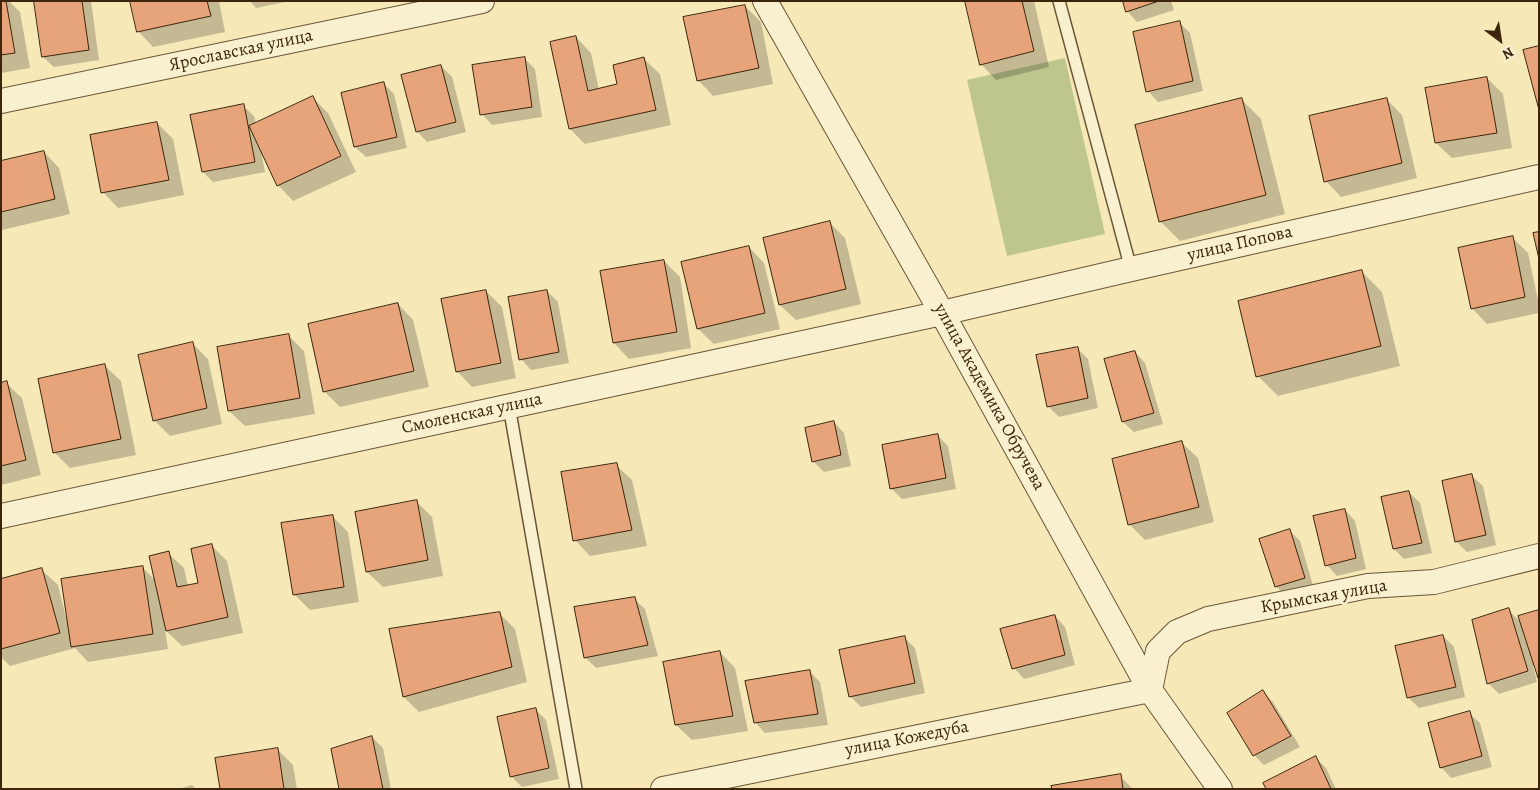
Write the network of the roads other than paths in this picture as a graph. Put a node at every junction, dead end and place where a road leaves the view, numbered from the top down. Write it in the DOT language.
graph roads {
  1 [pos="482,1"];
  2 [pos="765,1"];
  3 [pos="1059,1"];
  4 [pos="1,101"];
  5 [pos="1539,177"];
  6 [pos="1131,269"];
  7 [pos="942,313"];
  8 [pos="509,406"];
  9 [pos="1,516"];
  10 [pos="1539,556"];
  11 [pos="1150,690"];
  12 [pos="576,789"];
  13 [pos="663,789"];
  14 [pos="1220,789"];
  1 -- 4 [label="street, Ярославская улица"];
  2 -- 7 [label="street, улица Академика Обручева"];
  3 -- 6 [label="lane"];
  5 -- 6 [label="street, улица Попова"];
  6 -- 7 [label="street, улица Попова"];
  7 -- 8 [label="street, Смоленская улица"];
  7 -- 11 [label="street, улица Академика Обручева"];
  8 -- 9 [label="street, Смоленская улица"];
  8 -- 12 [label="lane"];
  10 -- 11 [label="street, Крымская улица"];
  11 -- 13 [label="street, улица Кожедуба"];
  11 -- 14 [label="street, улица Академика Обручева"];
}
